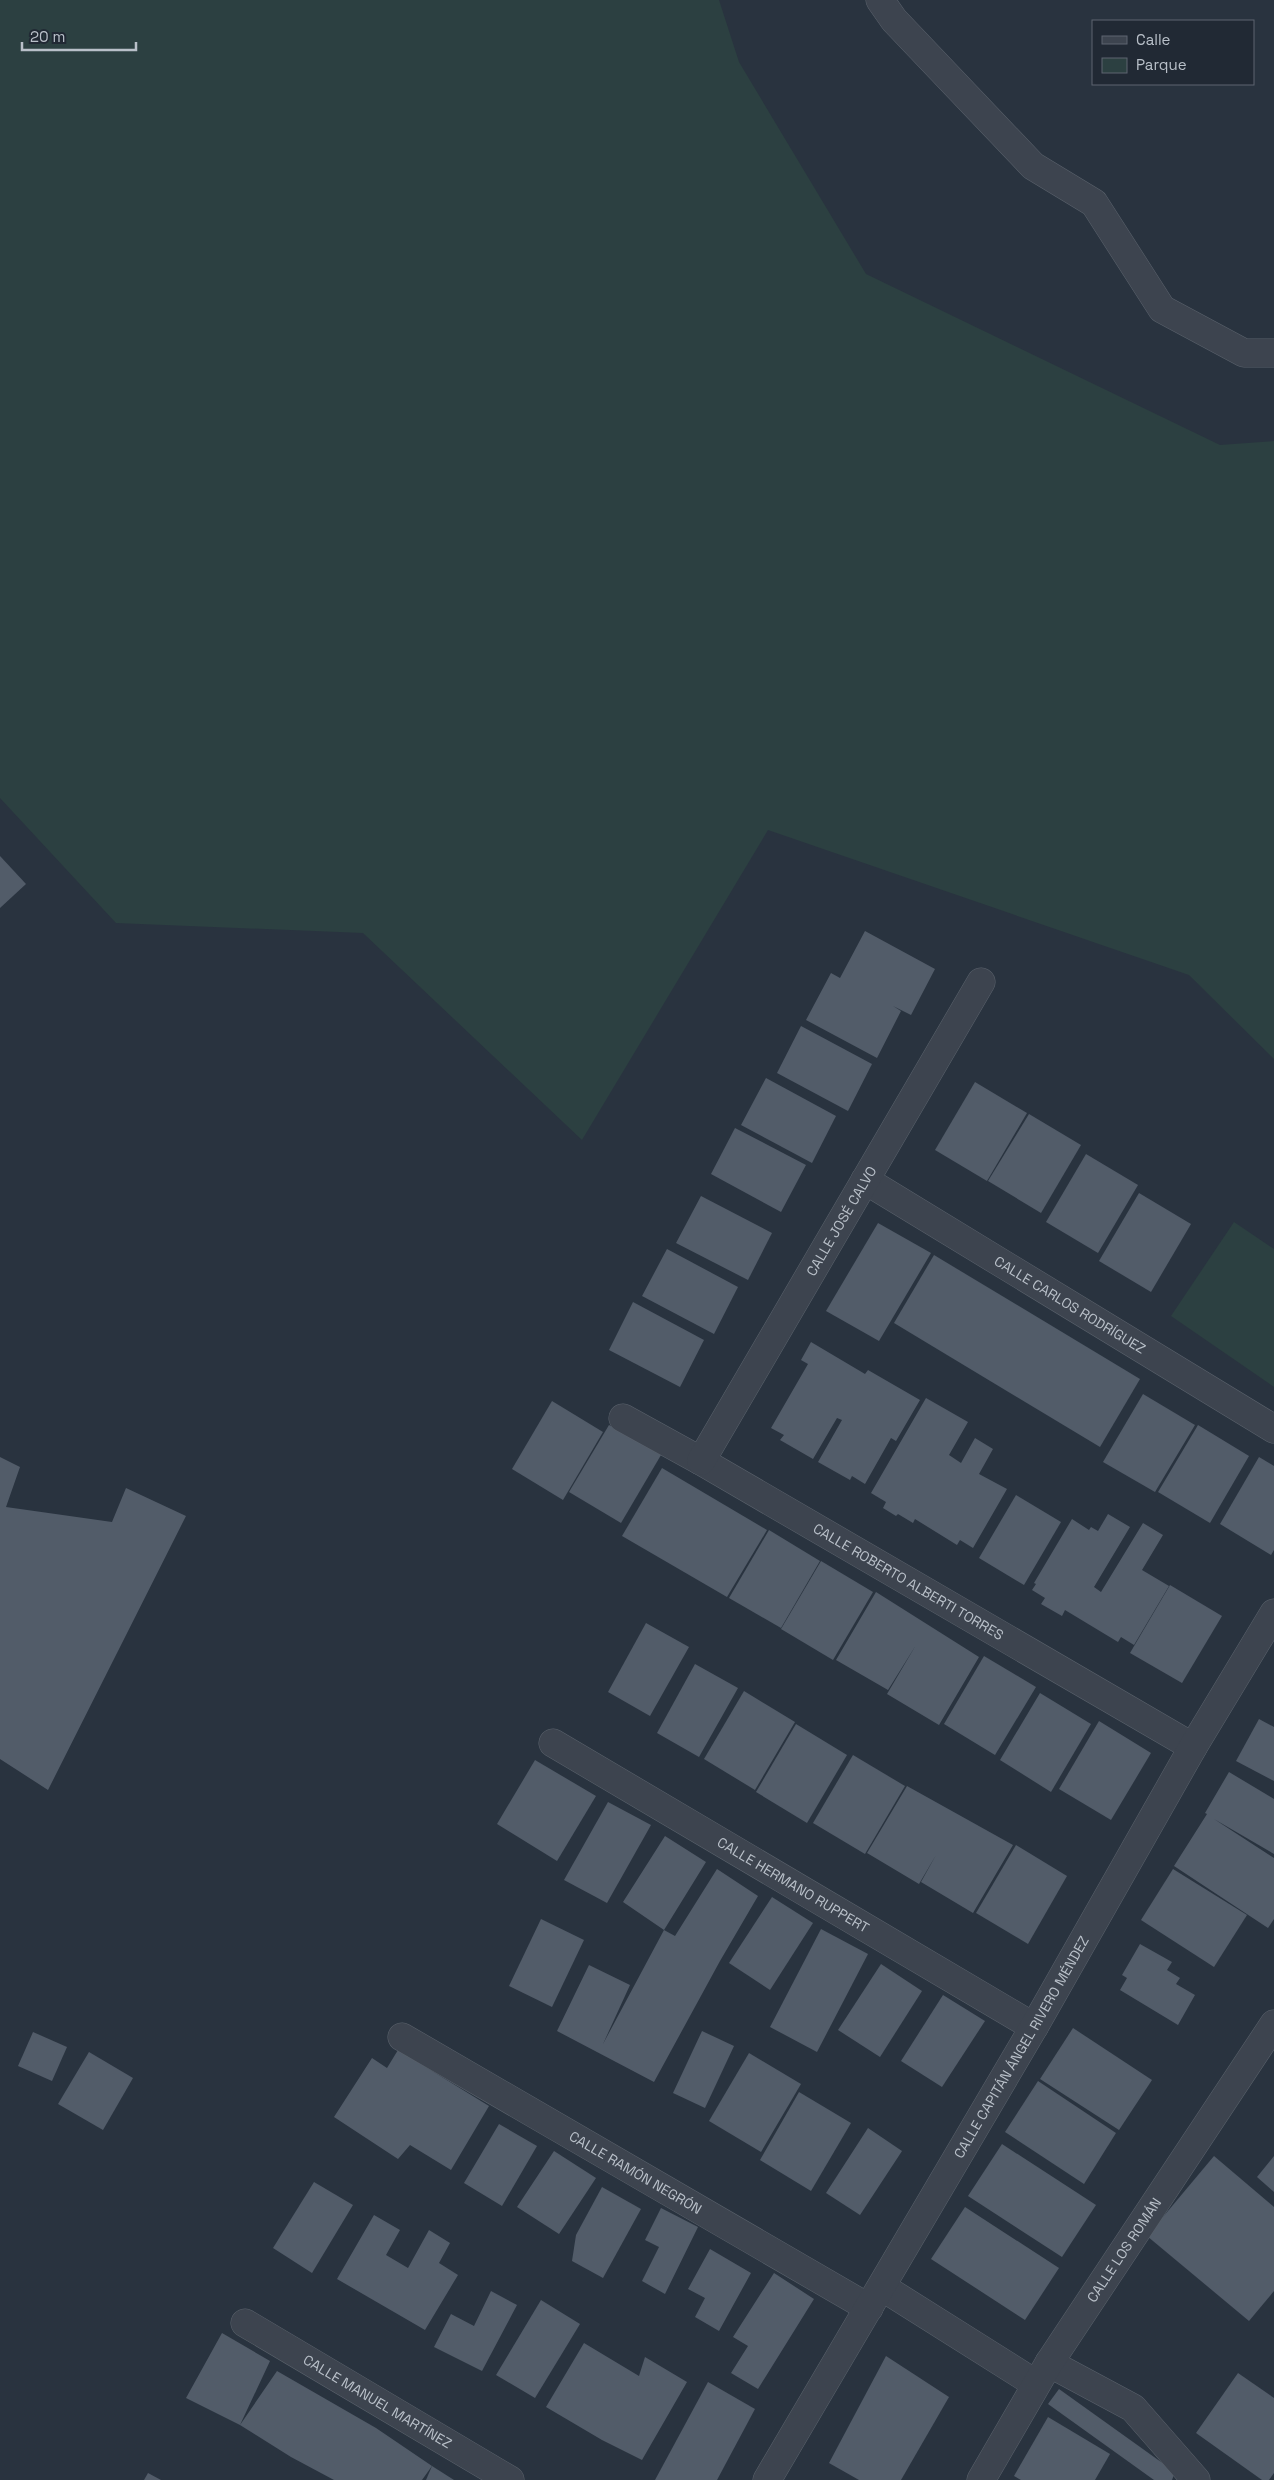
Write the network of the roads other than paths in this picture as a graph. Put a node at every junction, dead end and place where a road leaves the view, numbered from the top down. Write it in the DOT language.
graph roads {
  1 [pos="880,0"];
  2 [pos="1274,352"];
  3 [pos="981,982"];
  4 [pos="865,1180"];
  5 [pos="623,1418"];
  6 [pos="1274,1429"];
  7 [pos="701,1461"];
  8 [pos="1274,1613"];
  9 [pos="553,1742"];
  10 [pos="1193,1747"];
  11 [pos="1274,2024"];
  12 [pos="1034,2027"];
  13 [pos="402,2037"];
  14 [pos="876,2297"];
  15 [pos="245,2323"];
  16 [pos="1043,2374"];
  17 [pos="510,2480"];
  18 [pos="767,2480"];
  19 [pos="981,2480"];
  20 [pos="1196,2480"];
  1 -- 2 [label="street"];
  3 -- 4 [label="street, CALLE JOSÉ CALVO"];
  4 -- 6 [label="street, CALLE CARLOS RODRÍGUEZ"];
  4 -- 7 [label="street, CALLE JOSÉ CALVO"];
  5 -- 7 [label="street, CALLE ROBERTO ALBERTI TORRES"];
  7 -- 10 [label="street, CALLE ROBERTO ALBERTI TORRES"];
  8 -- 10 [label="street, CALLE CAPITÁN ÁNGEL RIVERO MÉNDEZ"];
  9 -- 12 [label="street, CALLE HERMANO RUPPERT"];
  10 -- 12 [label="street, CALLE CAPITÁN ÁNGEL RIVERO MÉNDEZ"];
  11 -- 16 [label="street, CALLE LOS ROMÁN"];
  12 -- 14 [label="street, CALLE CAPITÁN ÁNGEL RIVERO MÉNDEZ"];
  13 -- 14 [label="street, CALLE RAMÓN NEGRÓN"];
  14 -- 16 [label="street, CALLE RAMÓN NEGRÓN"];
  14 -- 18 [label="street, CALLE CAPITÁN ÁNGEL RIVERO MÉNDEZ"];
  15 -- 17 [label="street, CALLE MANUEL MARTÍNEZ"];
  16 -- 19 [label="street, CALLE LOS ROMÁN"];
  16 -- 20 [label="street, CALLE RAMÓN NEGRÓN"];
}
